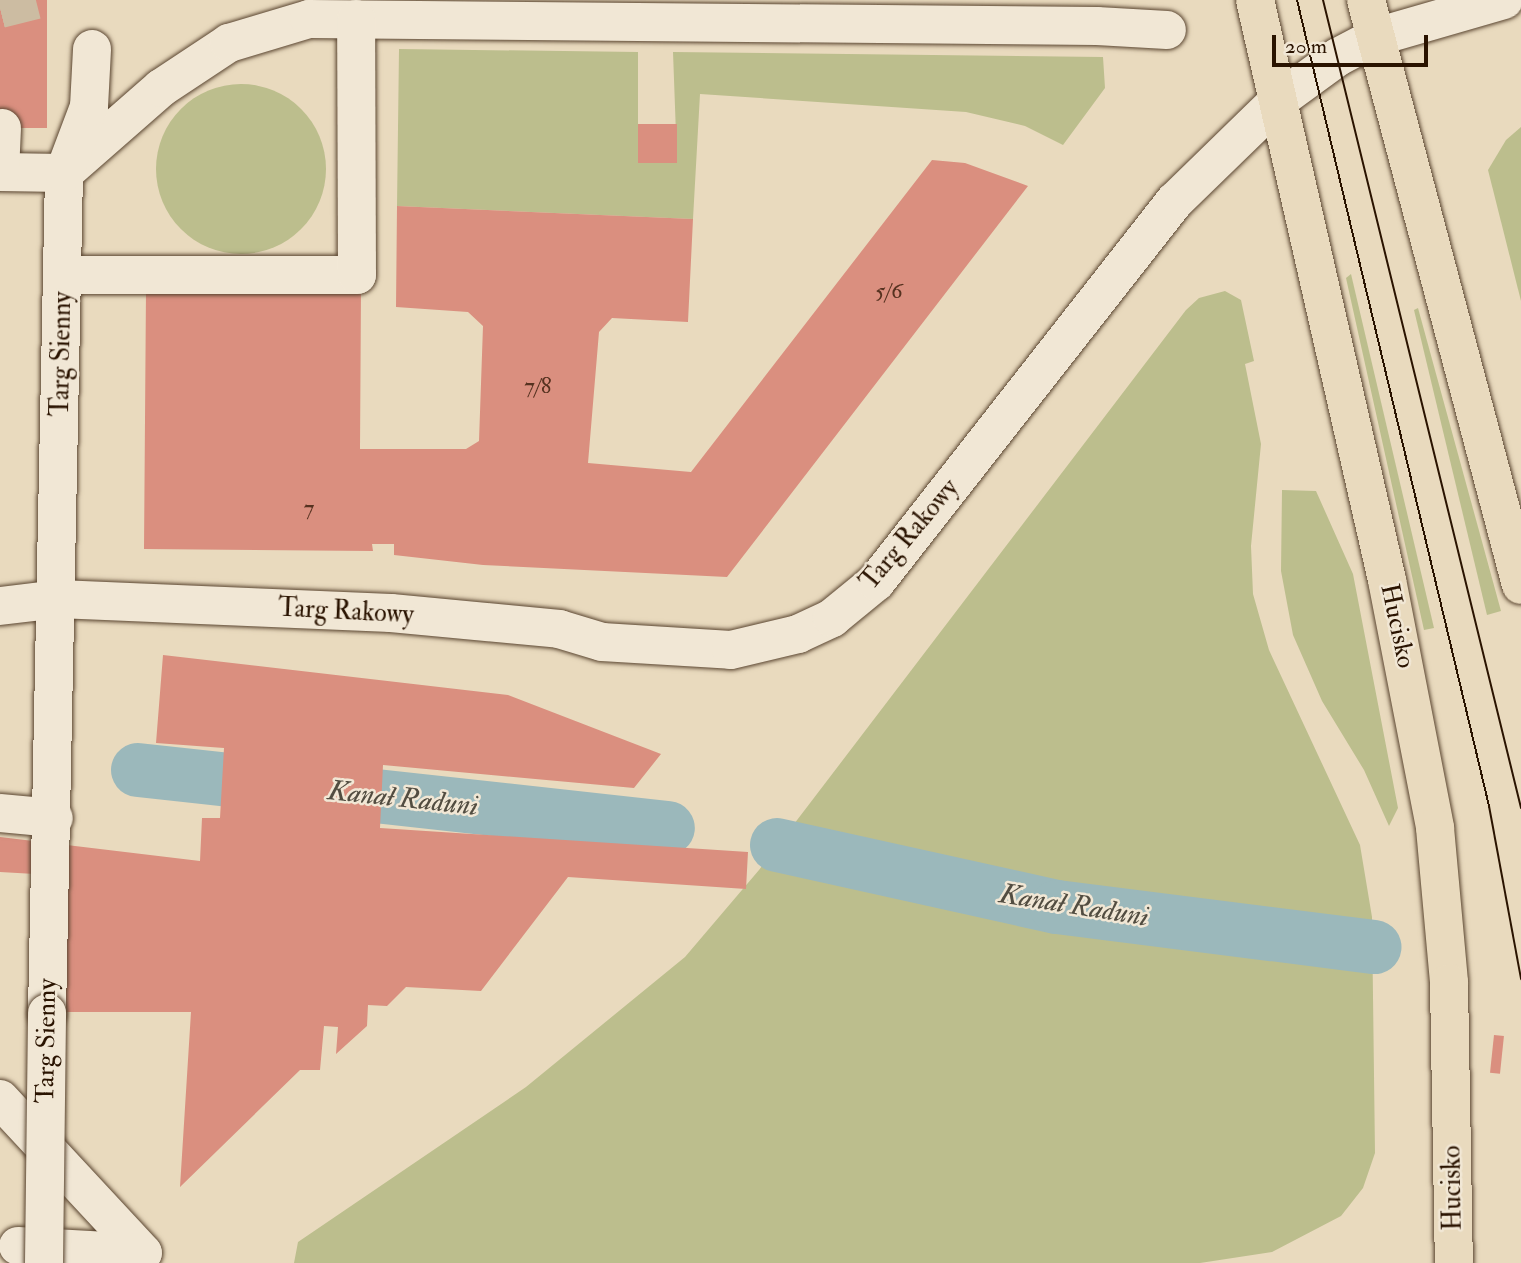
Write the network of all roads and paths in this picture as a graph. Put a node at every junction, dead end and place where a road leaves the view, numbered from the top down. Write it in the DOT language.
graph roads {
  1 [pos="1255,0"];
  2 [pos="1366,0"];
  3 [pos="1504,0"];
  4 [pos="356,19"];
  5 [pos="1167,30"];
  6 [pos="1376,37"];
  7 [pos="92,50"];
  8 [pos="1279,100"];
  9 [pos="2,128"];
  10 [pos="0,172"];
  11 [pos="64,173"];
  12 [pos="63,275"];
  13 [pos="1521,585"];
  14 [pos="58,599"];
  15 [pos="0,606"];
  16 [pos="0,813"];
  17 [pos="54,818"];
  18 [pos="0,1099"];
  19 [pos="35,1257"];
  20 [pos="1454,1263"];
  1 -- 8 [label="main road, Hucisko"];
  2 -- 6 [label="main road"];
  3 -- 6 [label="street, Targ Rakowy"];
  4 -- 5 [label="street"];
  4 -- 11 [label="street"];
  4 -- 12 [label="street"];
  6 -- 8 [label="street, Targ Rakowy"];
  6 -- 13 [label="main road"];
  7 -- 11 [label="street"];
  8 -- 14 [label="street, Targ Rakowy"];
  8 -- 20 [label="main road, Hucisko"];
  9 -- 10 [label="street"];
  10 -- 11 [label="street"];
  11 -- 12 [label="street, Targ Sienny"];
  12 -- 14 [label="street, Targ Sienny"];
  14 -- 15 [label="street"];
  14 -- 17 [label="street, Targ Sienny"];
  16 -- 17 [label="street"];
  17 -- 19 [label="street, Targ Sienny, bridge"];
  18 -- 19 [label="street"];
}
